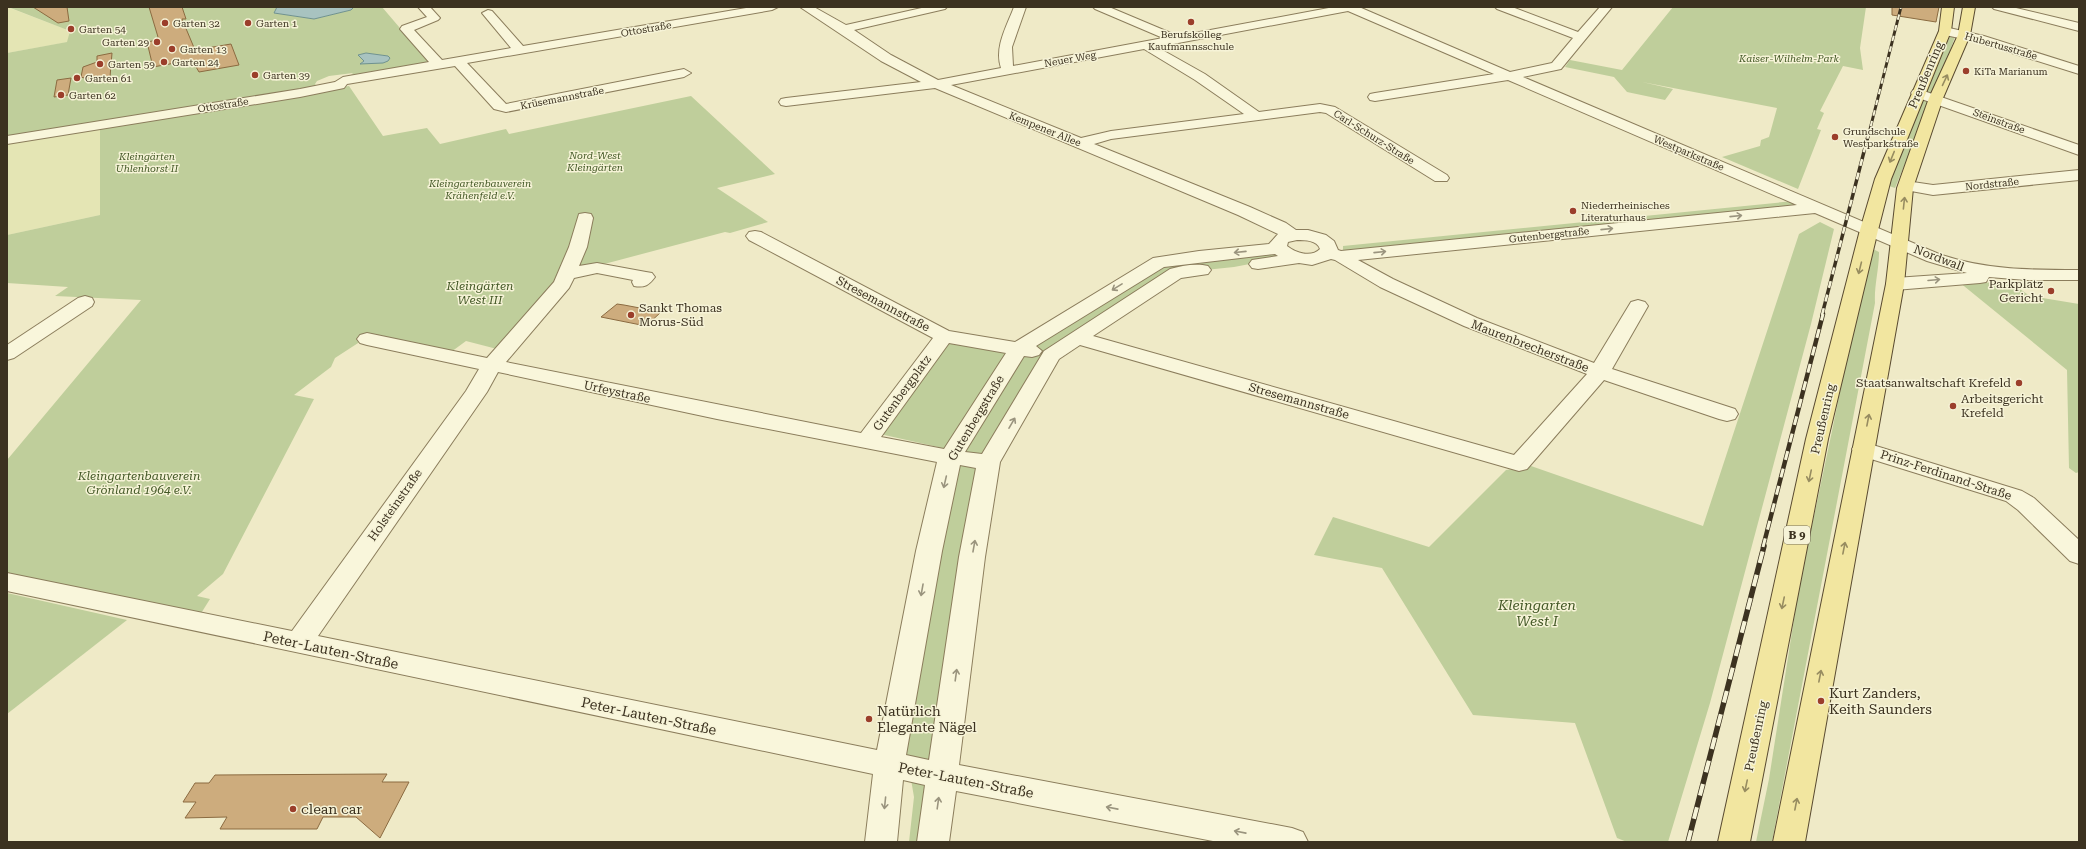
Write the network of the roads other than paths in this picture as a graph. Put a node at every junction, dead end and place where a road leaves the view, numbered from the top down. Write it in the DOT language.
graph roads {
  1 [pos="424,7"];
  2 [pos="772,7"];
  3 [pos="806,7"];
  4 [pos="941,7"];
  5 [pos="1020,7"];
  6 [pos="1098,7"];
  7 [pos="1350,7"];
  8 [pos="1501,7"];
  9 [pos="1606,7"];
  10 [pos="1948,7"];
  11 [pos="1969,7"];
  12 [pos="1998,7"];
  13 [pos="488,13"];
  14 [pos="2079,27"];
  15 [pos="844,29"];
  16 [pos="1945,31"];
  17 [pos="1964,35"];
  18 [pos="1580,37"];
  19 [pos="1178,40"];
  20 [pos="1147,46"];
  21 [pos="519,50"];
  22 [pos="458,61"];
  23 [pos="438,64"];
  24 [pos="1008,70"];
  25 [pos="2079,70"];
  26 [pos="684,73"];
  27 [pos="1509,76"];
  28 [pos="936,84"];
  29 [pos="1918,93"];
  30 [pos="1375,97"];
  31 [pos="1936,98"];
  32 [pos="786,102"];
  33 [pos="1255,115"];
  34 [pos="7,140"];
  35 [pos="1080,143"];
  36 [pos="2079,150"];
  37 [pos="2079,175"];
  38 [pos="1441,178"];
  39 [pos="1906,186"];
  40 [pos="1795,198"];
  41 [pos="1817,208"];
  42 [pos="584,218"];
  43 [pos="1869,230"];
  44 [pos="755,236"];
  45 [pos="1285,241"];
  46 [pos="1899,242"];
  47 [pos="1332,251"];
  48 [pos="1299,258"];
  49 [pos="567,274"];
  50 [pos="2012,275"];
  51 [pos="2079,275"];
  52 [pos="640,282"];
  53 [pos="1895,284"];
  54 [pos="85,302"];
  55 [pos="1638,306"];
  56 [pos="944,336"];
  57 [pos="367,338"];
  58 [pos="1079,338"];
  59 [pos="17,341"];
  60 [pos="1019,348"];
  61 [pos="7,354"];
  62 [pos="1051,355"];
  63 [pos="491,366"];
  64 [pos="1599,373"];
  65 [pos="1727,414"];
  66 [pos="867,441"];
  67 [pos="1863,449"];
  68 [pos="950,457"];
  69 [pos="989,462"];
  70 [pos="2079,555"];
  71 [pos="7,582"];
  72 [pos="298,643"];
  73 [pos="889,765"];
  74 [pos="942,775"];
  75 [pos="881,842"];
  76 [pos="933,842"];
  77 [pos="1292,842"];
  78 [pos="1734,842"];
  79 [pos="1789,842"];
  1 -- 23 [label="street"];
  2 -- 21 [label="street, Ottostraße"];
  3 -- 15 [label="street, Kempener Allee"];
  4 -- 15 [label="street"];
  5 -- 24 [label="street"];
  6 -- 19 [label="street"];
  7 -- 19 [label="street, Neuer Weg"];
  7 -- 27 [label="street, Westparkstraße"];
  8 -- 18 [label="street"];
  9 -- 18 [label="street"];
  10 -- 16 [label="main road, Preußenring / B 9"];
  11 -- 17 [label="main road, Preußenring"];
  12 -- 14 [label="street"];
  13 -- 21 [label="street"];
  15 -- 28 [label="street, Kempener Allee"];
  16 -- 17 [label="street, Hubertusstraße"];
  16 -- 29 [label="main road, Preußenring / B 9"];
  17 -- 25 [label="street, Hubertusstraße"];
  31 -- 17 [label="main road, Preußenring, one-way"];
  18 -- 27 [label="street"];
  19 -- 20 [label="street, Neuer Weg"];
  20 -- 24 [label="street, Neuer Weg"];
  20 -- 33 [label="street"];
  21 -- 22 [label="street, Ottostraße"];
  22 -- 23 [label="street, Ottostraße"];
  22 -- 26 [label="street, Krüsemannstraße"];
  23 -- 34 [label="street, Ottostraße"];
  24 -- 28 [label="street, Neuer Weg"];
  27 -- 30 [label="street"];
  27 -- 40 [label="street, Westparkstraße"];
  28 -- 32 [label="street, Neuer Weg"];
  28 -- 35 [label="street, Kempener Allee"];
  29 -- 31 [label="street, Steinstraße"];
  29 -- 43 [label="main road, Preußenring / B 9, one-way"];
  31 -- 36 [label="street, Steinstraße"];
  31 -- 39 [label="main road, Preußenring"];
  33 -- 35 [label="street, Carl-Schurz-Straße"];
  33 -- 38 [label="street, Carl-Schurz-Straße"];
  35 -- 45 [label="street, Kempener Allee"];
  37 -- 39 [label="street, Nordstraße"];
  46 -- 39 [label="main road, Preußenring, one-way"];
  40 -- 41 [label="street, Westparkstraße"];
  40 -- 47 [label="street, Gutenbergstraße"];
  41 -- 43 [label="street, Westparkstraße"];
  47 -- 41 [label="street, Gutenbergstraße, one-way"];
  42 -- 49 [label="street, Holsteinstraße"];
  43 -- 46 [label="street, Nordwall"];
  43 -- 78 [label="main road, Preußenring / B 9, one-way"];
  44 -- 56 [label="street, Stresemannstraße"];
  45 -- 47 [label="street, Maurenbrecherstraße"];
  45 -- 48 [label="street, Kempener Allee"];
  45 -- 60 [label="street, Gutenbergstraße, one-way"];
  46 -- 50 [label="street, Nordwall"];
  46 -- 53 [label="main road, Preußenring"];
  47 -- 48 [label="street"];
  47 -- 64 [label="street, Maurenbrecherstraße"];
  48 -- 58 [label="street"];
  49 -- 52 [label="street"];
  49 -- 63 [label="street, Holsteinstraße"];
  50 -- 51 [label="street, Nordwall"];
  53 -- 50 [label="street, Nordwall, one-way"];
  67 -- 53 [label="main road, Preußenring, one-way"];
  54 -- 59 [label="street"];
  55 -- 64 [label="street"];
  56 -- 60 [label="street, Stresemannstraße"];
  56 -- 66 [label="street, Gutenbergplatz"];
  57 -- 63 [label="street, Urfeystraße"];
  58 -- 62 [label="street"];
  58 -- 64 [label="street, Stresemannstraße"];
  59 -- 61 [label="street"];
  60 -- 62 [label="street, Stresemannstraße"];
  60 -- 68 [label="street, Gutenbergstraße"];
  69 -- 62 [label="street, one-way"];
  63 -- 66 [label="street, Urfeystraße"];
  63 -- 72 [label="street, Holsteinstraße"];
  64 -- 65 [label="street, Maurenbrecherstraße"];
  66 -- 68 [label="street, Gutenbergplatz"];
  67 -- 70 [label="street, Prinz-Ferdinand-Straße"];
  79 -- 67 [label="main road, Preußenring, one-way"];
  68 -- 69 [label="street, Gutenbergplatz"];
  68 -- 73 [label="street, Gutenbergstraße, one-way"];
  74 -- 69 [label="street, one-way"];
  71 -- 72 [label="street, Peter-Lauten-Straße"];
  72 -- 73 [label="street, Peter-Lauten-Straße"];
  73 -- 74 [label="street, Peter-Lauten-Straße"];
  73 -- 75 [label="street, Gutenbergstraße, one-way"];
  76 -- 74 [label="street, one-way"];
  77 -- 74 [label="street, Peter-Lauten-Straße, one-way"];
}
